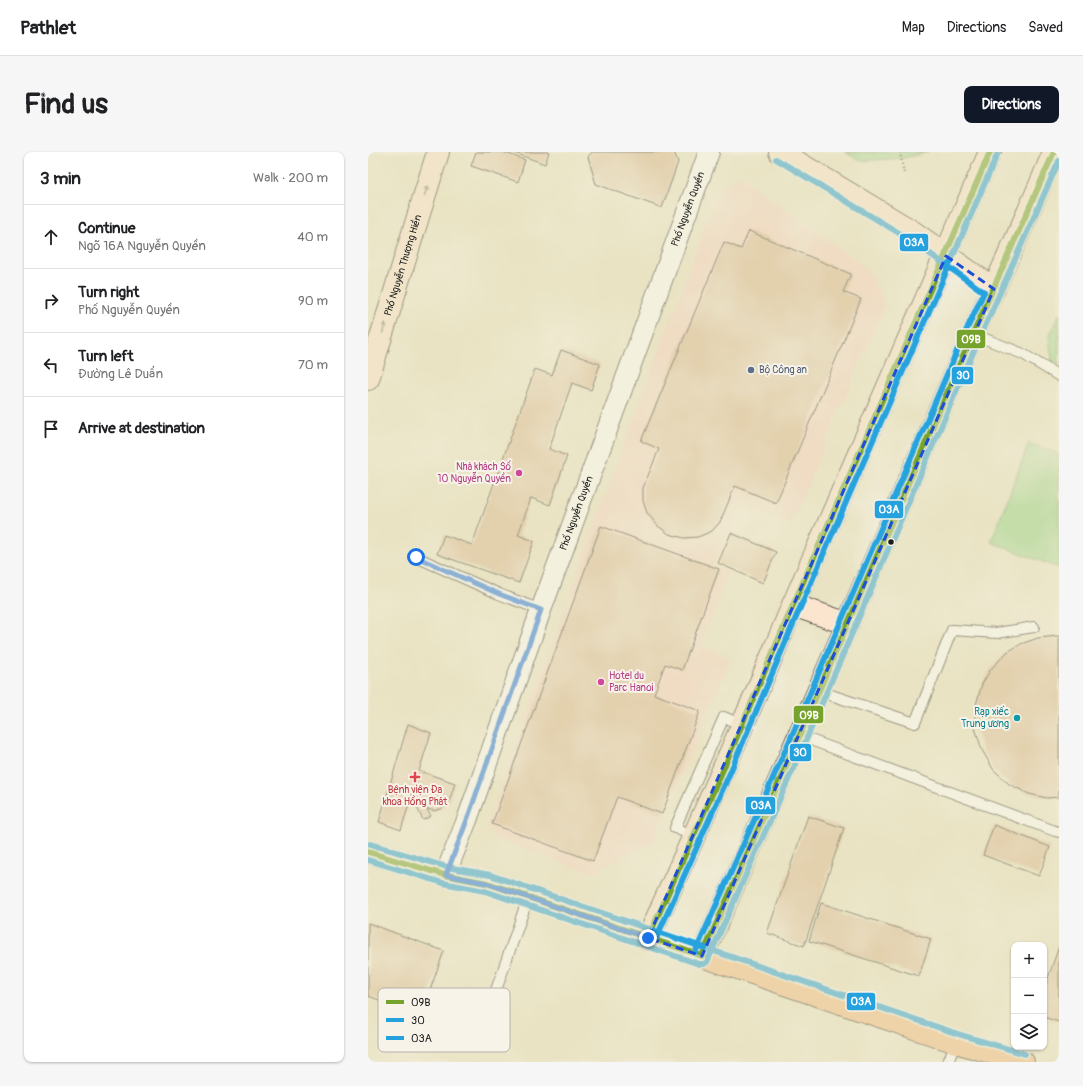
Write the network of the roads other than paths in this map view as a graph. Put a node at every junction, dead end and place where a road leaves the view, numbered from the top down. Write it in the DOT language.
graph roads {
  1 [pos="438,152"];
  2 [pos="709,152"];
  3 [pos="780,152"];
  4 [pos="990,152"];
  5 [pos="1054,152"];
  6 [pos="946,256"];
  7 [pos="994,288"];
  8 [pos="973,334"];
  9 [pos="1059,376"];
  10 [pos="368,379"];
  11 [pos="416,557"];
  12 [pos="793,605"];
  13 [pos="541,610"];
  14 [pos="848,624"];
  15 [pos="1034,627"];
  16 [pos="819,691"];
  17 [pos="800,736"];
  18 [pos="1059,832"];
  19 [pos="368,852"];
  20 [pos="446,875"];
  21 [pos="528,898"];
  22 [pos="648,938"];
  23 [pos="702,956"];
  24 [pos="497,988"];
  25 [pos="952,1052"];
  26 [pos="1023,1062"];
  10 -- 1 [label="street, Phố Nguyễn Thượng Hiền, one-way"];
  2 -- 13 [label="street, Phố Nguyễn Quyền"];
  3 -- 6 [label="street"];
  4 -- 6 [label="street"];
  5 -- 7 [label="street"];
  6 -- 7 [label="street"];
  6 -- 12 [label="street"];
  7 -- 8 [label="street"];
  8 -- 9 [label="lane"];
  8 -- 14 [label="street"];
  11 -- 13 [label="lane"];
  12 -- 14 [label="street"];
  12 -- 22 [label="street"];
  13 -- 20 [label="street, Phố Nguyễn Quyền"];
  14 -- 16 [label="street"];
  15 -- 16 [label="lane"];
  16 -- 17 [label="street"];
  17 -- 18 [label="lane"];
  17 -- 23 [label="street"];
  19 -- 20 [label="main road"];
  20 -- 21 [label="main road"];
  21 -- 22 [label="main road"];
  21 -- 24 [label="lane"];
  22 -- 23 [label="main road"];
  23 -- 25 [label="main road"];
  25 -- 26 [label="main road"];
}
